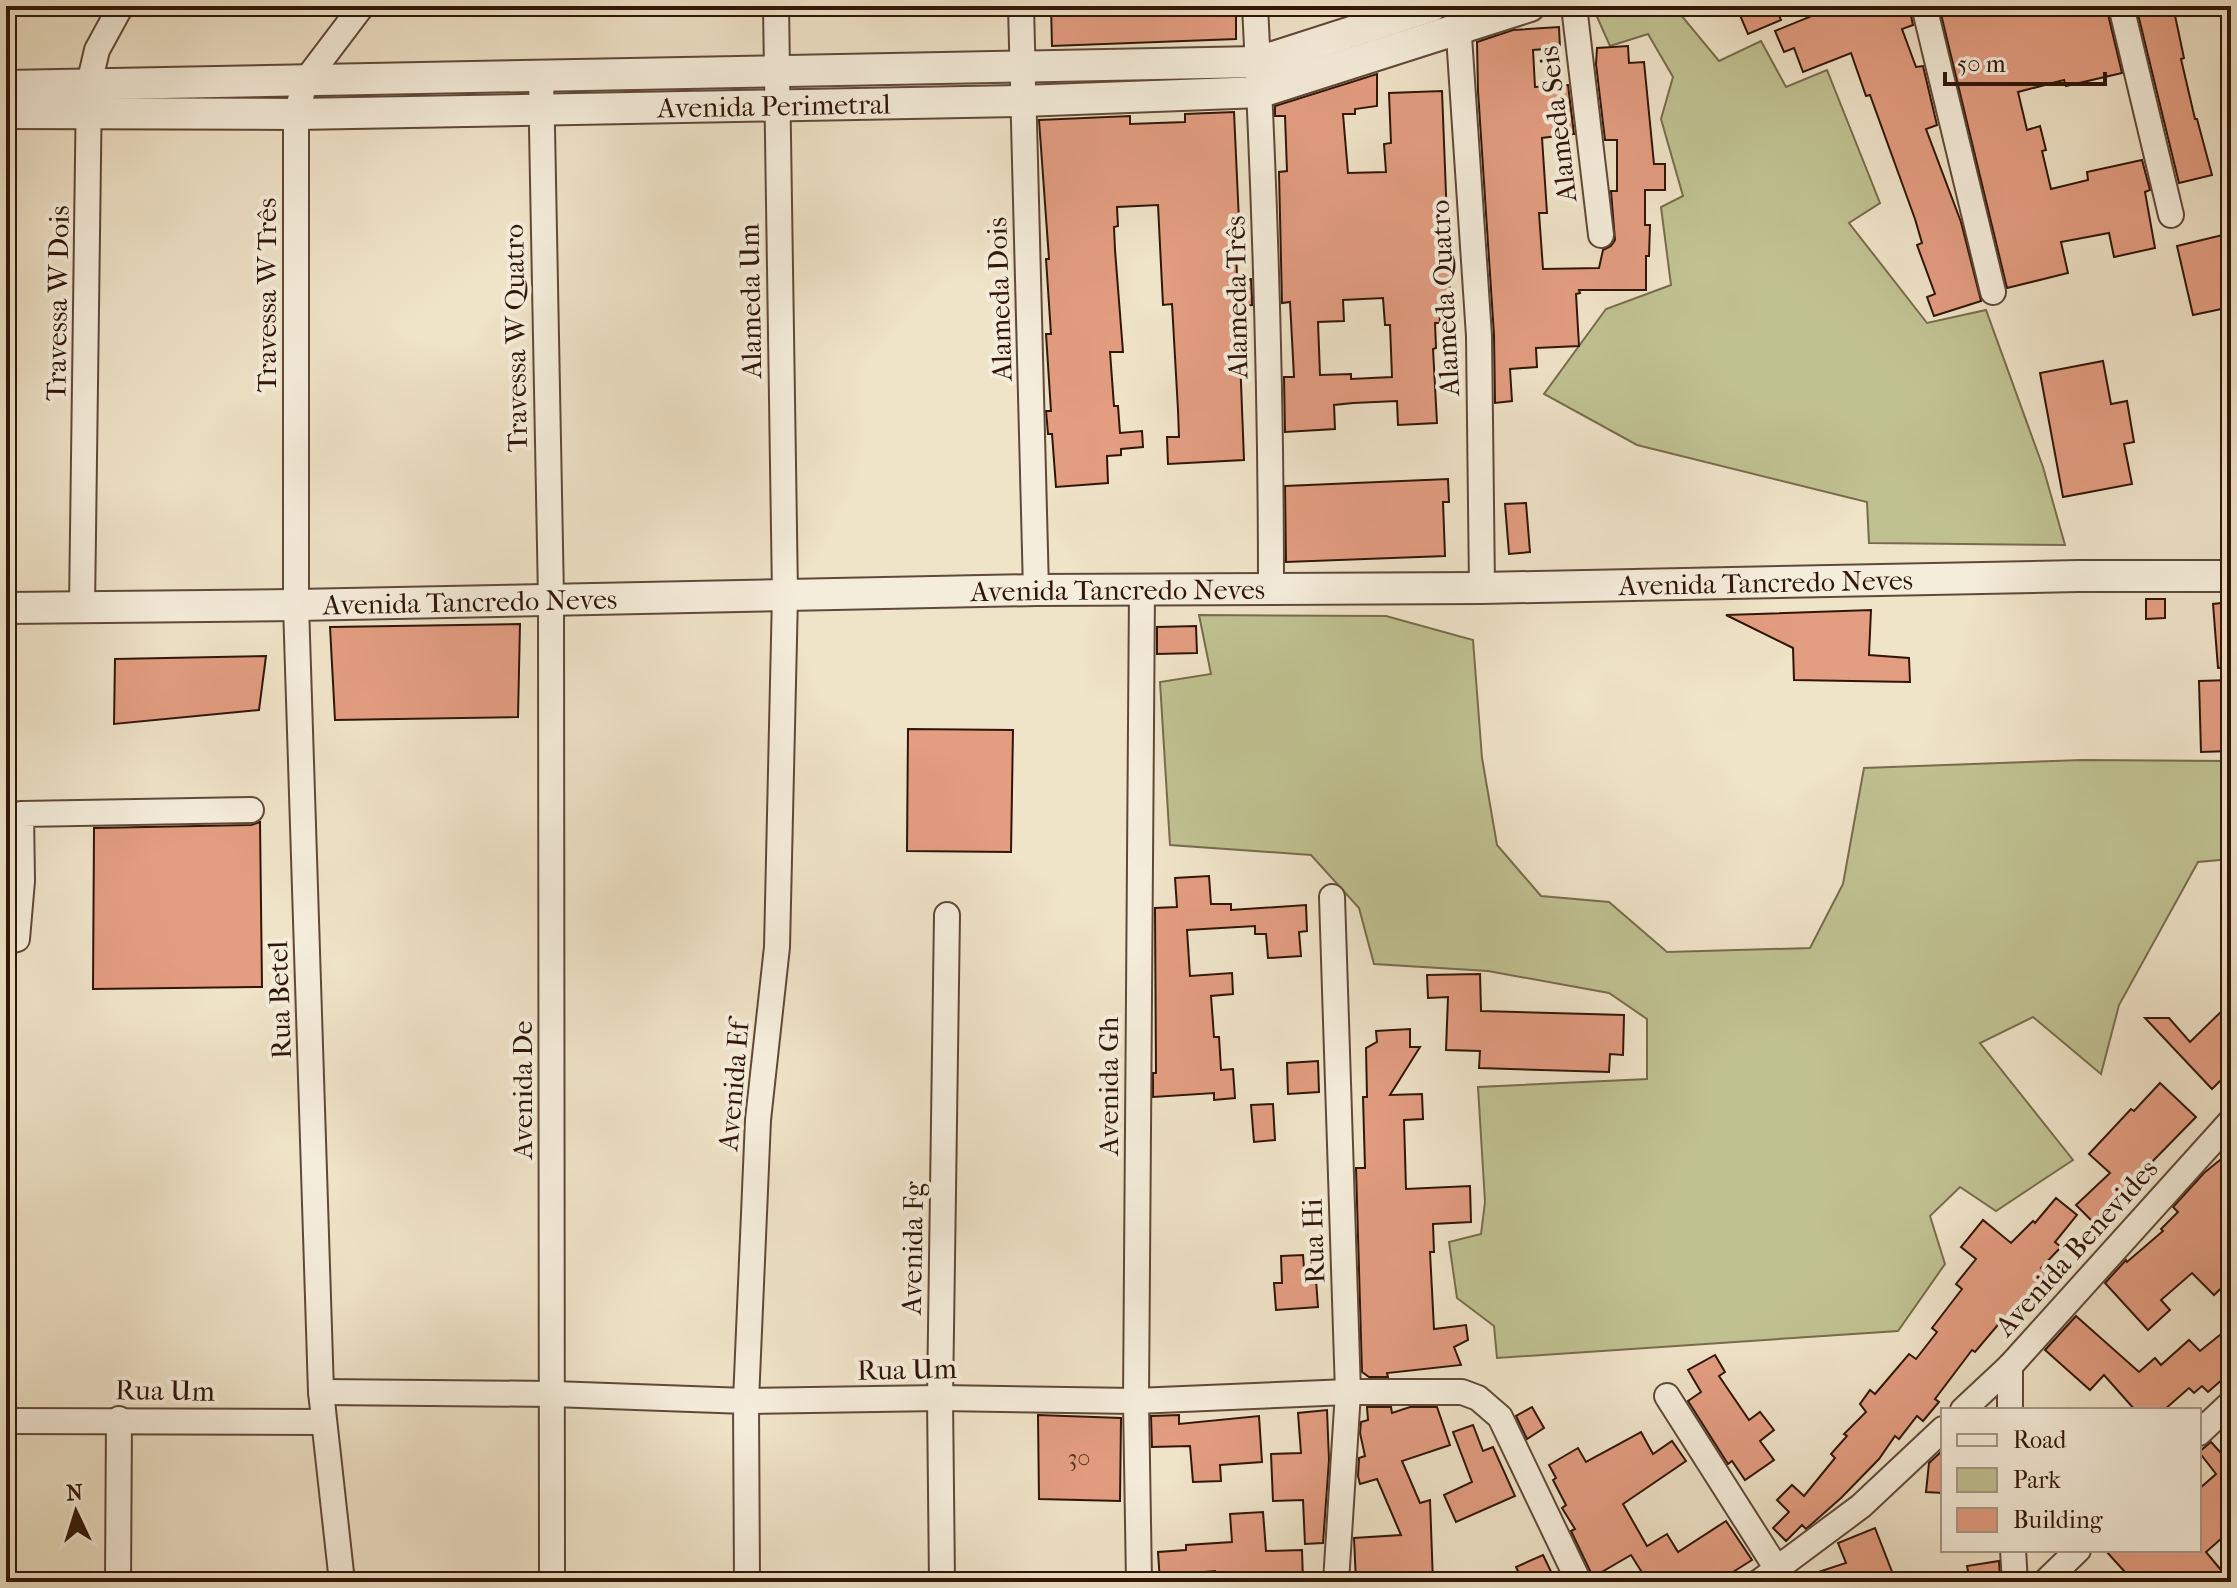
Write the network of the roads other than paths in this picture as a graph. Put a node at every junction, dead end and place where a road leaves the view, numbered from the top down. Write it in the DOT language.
graph roads {
  1 [pos="121,6"];
  2 [pos="362,6"];
  3 [pos="776,6"];
  4 [pos="1021,6"];
  5 [pos="1255,6"];
  6 [pos="1432,6"];
  7 [pos="1530,6"];
  8 [pos="1574,6"];
  9 [pos="1924,6"];
  10 [pos="2121,6"];
  11 [pos="1457,18"];
  12 [pos="1258,62"];
  13 [pos="1022,66"];
  14 [pos="776,71"];
  15 [pos="541,76"];
  16 [pos="306,80"];
  17 [pos="6,86"];
  18 [pos="1261,92"];
  19 [pos="90,99"];
  20 [pos="1022,101"];
  21 [pos="777,104"];
  22 [pos="541,108"];
  23 [pos="6,113"];
  24 [pos="296,114"];
  25 [pos="2171,215"];
  26 [pos="1601,235"];
  27 [pos="1993,292"];
  28 [pos="2231,576"];
  29 [pos="1271,587"];
  30 [pos="1482,588"];
  31 [pos="1036,590"];
  32 [pos="1142,591"];
  33 [pos="785,595"];
  34 [pos="551,598"];
  35 [pos="296,605"];
  36 [pos="6,608"];
  37 [pos="82,608"];
  38 [pos="251,810"];
  39 [pos="1332,897"];
  40 [pos="947,915"];
  41 [pos="6,942"];
  42 [pos="2231,1121"];
  43 [pos="2010,1366"];
  44 [pos="321,1392"];
  45 [pos="1348,1392"];
  46 [pos="553,1394"];
  47 [pos="1667,1396"];
  48 [pos="940,1398"];
  49 [pos="746,1401"];
  50 [pos="1136,1401"];
  51 [pos="2231,1403"];
  52 [pos="1965,1408"];
  53 [pos="2010,1408"];
  54 [pos="119,1419"];
  55 [pos="6,1421"];
  56 [pos="324,1422"];
  57 [pos="1941,1431"];
  58 [pos="2201,1431"];
  59 [pos="2013,1552"];
  60 [pos="2076,1552"];
  61 [pos="1768,1575"];
  62 [pos="118,1582"];
  63 [pos="342,1582"];
  64 [pos="552,1582"];
  65 [pos="747,1582"];
  66 [pos="942,1582"];
  67 [pos="1139,1582"];
  68 [pos="1336,1582"];
  69 [pos="1579,1582"];
  70 [pos="2015,1582"];
  71 [pos="2045,1582"];
  1 -- 19 [label="street, Travessa W Dois"];
  2 -- 16 [label="street, Travessa W Três"];
  3 -- 14 [label="street, Alameda Um"];
  4 -- 13 [label="street, Alameda Dois"];
  5 -- 12 [label="street, Alameda Três"];
  6 -- 12 [label="street, Avenida Perimetral"];
  7 -- 11 [label="street, Avenida Perimetral"];
  8 -- 26 [label="street, Alameda Seis"];
  9 -- 27 [label="street"];
  10 -- 25 [label="street"];
  11 -- 18 [label="street, Avenida Perimetral"];
  11 -- 30 [label="street, Alameda Quatro"];
  12 -- 13 [label="street, Avenida Perimetral"];
  12 -- 18 [label="street, Alameda Três"];
  13 -- 14 [label="street, Avenida Perimetral"];
  13 -- 20 [label="street, Alameda Dois"];
  14 -- 15 [label="street, Avenida Perimetral"];
  14 -- 21 [label="street, Alameda Um"];
  15 -- 16 [label="street, Avenida Perimetral"];
  15 -- 22 [label="street, Travessa W Quatro"];
  16 -- 19 [label="street, Avenida Perimetral"];
  16 -- 24 [label="street, Travessa W Três"];
  17 -- 19 [label="street, Avenida Perimetral"];
  18 -- 20 [label="street, Avenida Perimetral"];
  18 -- 29 [label="street, Alameda Três"];
  19 -- 23 [label="street, Avenida Perimetral"];
  19 -- 24 [label="street, Avenida Perimetral"];
  19 -- 37 [label="street, Travessa W Dois"];
  20 -- 21 [label="street, Avenida Perimetral"];
  20 -- 31 [label="street, Alameda Dois"];
  21 -- 22 [label="street, Avenida Perimetral"];
  21 -- 33 [label="street, Alameda Um"];
  22 -- 24 [label="street, Avenida Perimetral"];
  22 -- 34 [label="street, Travessa W Quatro"];
  24 -- 35 [label="street, Travessa W Três"];
  28 -- 30 [label="street, Avenida Tancredo Neves"];
  29 -- 30 [label="street, Avenida Tancredo Neves"];
  29 -- 32 [label="street, Avenida Tancredo Neves"];
  31 -- 32 [label="street, Avenida Tancredo Neves"];
  31 -- 33 [label="street, Avenida Tancredo Neves"];
  32 -- 50 [label="street, Avenida Gh"];
  33 -- 34 [label="street, Avenida Tancredo Neves"];
  33 -- 49 [label="street, Avenida Ef"];
  34 -- 35 [label="street, Avenida Tancredo Neves"];
  34 -- 46 [label="street, Avenida De"];
  35 -- 37 [label="street, Avenida Tancredo Neves"];
  35 -- 44 [label="street, Rua Betel"];
  36 -- 37 [label="street, Avenida Tancredo Neves"];
  38 -- 41 [label="street"];
  39 -- 45 [label="street, Rua Hi"];
  40 -- 48 [label="street, Avenida Fg"];
  42 -- 43 [label="street, Avenida Benevides"];
  43 -- 52 [label="street, Avenida Benevides"];
  43 -- 53 [label="street"];
  44 -- 46 [label="street, Rua Um"];
  44 -- 56 [label="street, Rua Betel"];
  45 -- 50 [label="street, Rua Um"];
  45 -- 68 [label="street, Rua Hi"];
  45 -- 69 [label="street, Rua Um"];
  46 -- 49 [label="street, Rua Um"];
  46 -- 64 [label="street, Avenida De"];
  47 -- 61 [label="street"];
  48 -- 49 [label="street, Rua Um"];
  48 -- 50 [label="street, Rua Um"];
  48 -- 66 [label="street, Avenida Fg"];
  49 -- 65 [label="street, Avenida Ef"];
  50 -- 67 [label="street, Avenida Gh"];
  51 -- 58 [label="street"];
  54 -- 55 [label="street, Rua Um"];
  54 -- 56 [label="street, Rua Um"];
  54 -- 62 [label="street"];
  56 -- 63 [label="street, Rua Betel"];
  57 -- 61 [label="street"];
  59 -- 70 [label="street"];
  60 -- 71 [label="street"];
}
